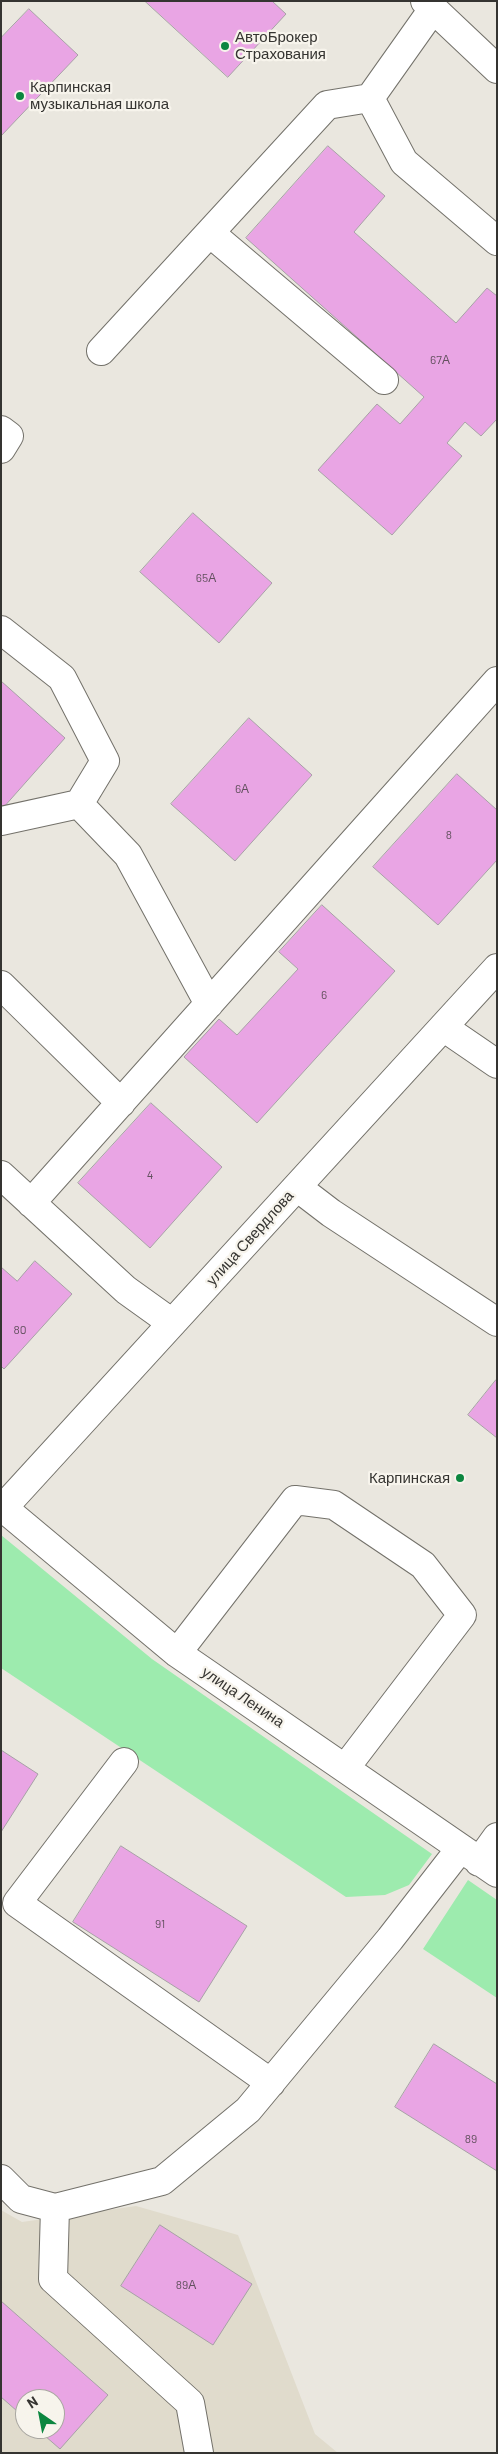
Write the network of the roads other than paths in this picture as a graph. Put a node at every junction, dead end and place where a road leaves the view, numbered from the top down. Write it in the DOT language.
graph roads {
  1 [pos="429,5"];
  2 [pos="497,69"];
  3 [pos="370,98"];
  4 [pos="210,233"];
  5 [pos="497,241"];
  6 [pos="101,351"];
  7 [pos="384,380"];
  8 [pos="1,430"];
  9 [pos="1,449"];
  10 [pos="1,630"];
  11 [pos="497,681"];
  12 [pos="79,804"];
  13 [pos="2,826"];
  14 [pos="497,968"];
  15 [pos="1,985"];
  16 [pos="209,1004"];
  17 [pos="443,1027"];
  18 [pos="497,1064"];
  19 [pos="121,1103"];
  20 [pos="1,1175"];
  21 [pos="297,1187"];
  22 [pos="32,1203"];
  23 [pos="497,1322"];
  24 [pos="172,1323"];
  25 [pos="2,1507"];
  26 [pos="177,1652"];
  27 [pos="124,1762"];
  28 [pos="346,1767"];
  29 [pos="497,1837"];
  30 [pos="479,1861"];
  31 [pos="271,2083"];
  32 [pos="1,2179"];
  33 [pos="55,2208"];
  34 [pos="199,2453"];
  1 -- 2 [label="street"];
  1 -- 3 [label="street"];
  3 -- 4 [label="street"];
  3 -- 5 [label="street"];
  4 -- 6 [label="street"];
  4 -- 7 [label="street"];
  8 -- 9 [label="street"];
  10 -- 12 [label="street"];
  11 -- 16 [label="street"];
  12 -- 13 [label="street"];
  12 -- 16 [label="street"];
  14 -- 17 [label="street, улица Свердлова"];
  15 -- 19 [label="street"];
  16 -- 19 [label="street"];
  17 -- 18 [label="street"];
  17 -- 21 [label="street, улица Свердлова"];
  19 -- 22 [label="street"];
  20 -- 22 [label="street"];
  21 -- 23 [label="street"];
  21 -- 24 [label="street, улица Свердлова"];
  22 -- 24 [label="street"];
  24 -- 25 [label="street, улица Свердлова"];
  25 -- 26 [label="street, улица Ленина"];
  26 -- 28 [label="street, улица Ленина"];
  26 -- 28 [label="street"];
  27 -- 31 [label="street"];
  28 -- 30 [label="street, улица Ленина"];
  29 -- 30 [label="street"];
  30 -- 31 [label="street"];
  31 -- 33 [label="street"];
  32 -- 33 [label="street"];
  33 -- 34 [label="street"];
}
